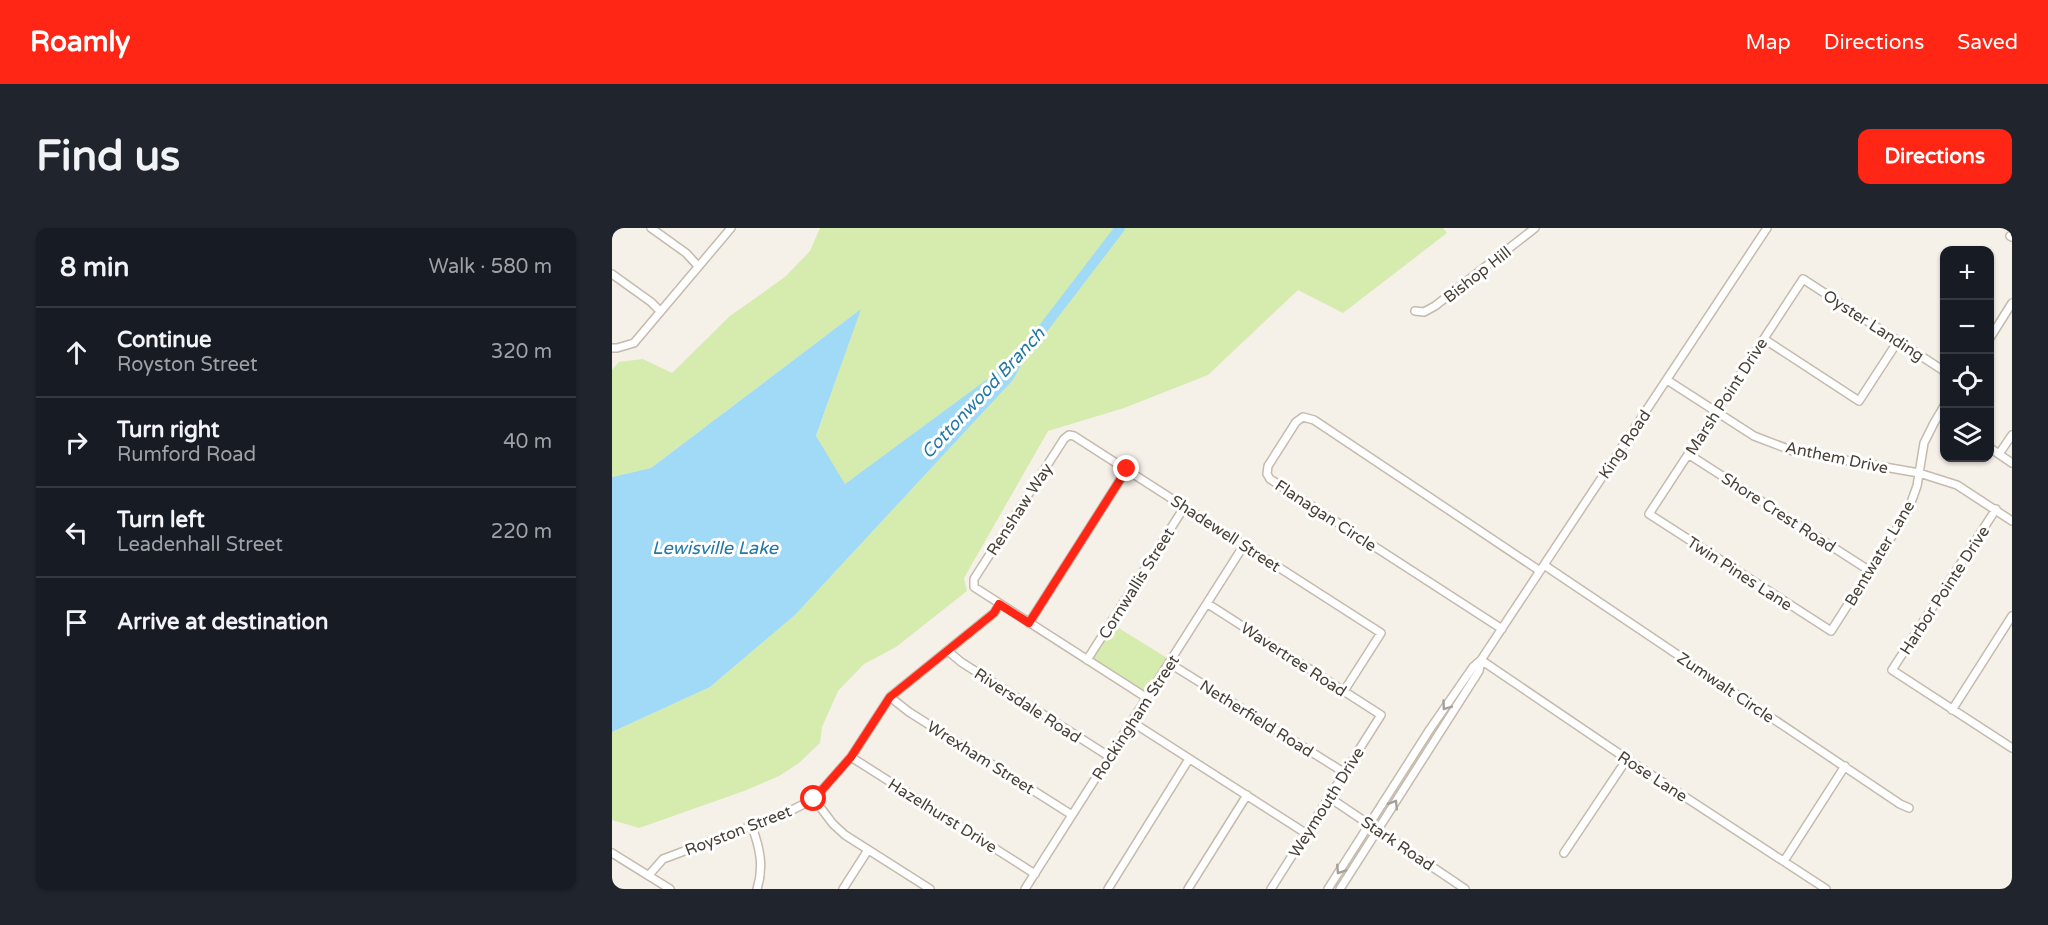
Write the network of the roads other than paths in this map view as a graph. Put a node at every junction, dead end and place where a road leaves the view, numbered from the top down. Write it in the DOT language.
graph roads {
  1 [pos="651,228"];
  2 [pos="731,228"];
  3 [pos="1767,228"];
  4 [pos="1532,229"];
  5 [pos="698,266"];
  6 [pos="612,274"];
  7 [pos="1803,279"];
  8 [pos="2012,303"];
  9 [pos="660,311"];
  10 [pos="1415,311"];
  11 [pos="1994,330"];
  12 [pos="1764,339"];
  13 [pos="1898,341"];
  14 [pos="612,348"];
  15 [pos="1940,368"];
  16 [pos="1667,380"];
  17 [pos="1716,412"];
  18 [pos="1940,420"];
  19 [pos="1069,435"];
  20 [pos="2012,435"];
  21 [pos="1994,451"];
  22 [pos="1688,454"];
  23 [pos="1999,454"];
  24 [pos="2012,463"];
  25 [pos="1127,469"];
  26 [pos="1919,474"];
  27 [pos="1185,506"];
  28 [pos="1996,509"];
  29 [pos="1649,514"];
  30 [pos="2012,521"];
  31 [pos="1244,545"];
  32 [pos="1542,568"];
  33 [pos="1870,571"];
  34 [pos="999,604"];
  35 [pos="1208,604"];
  36 [pos="2012,616"];
  37 [pos="1029,623"];
  38 [pos="1502,629"];
  39 [pos="1831,631"];
  40 [pos="948,651"];
  41 [pos="1087,660"];
  42 [pos="1481,660"];
  43 [pos="1169,663"];
  44 [pos="1344,691"];
  45 [pos="890,697"];
  46 [pos="1147,698"];
  47 [pos="1952,710"];
  48 [pos="1381,715"];
  49 [pos="1132,722"];
  50 [pos="2012,748"];
  51 [pos="851,757"];
  52 [pos="1110,757"];
  53 [pos="1189,759"];
  54 [pos="1627,759"];
  55 [pos="1406,765"];
  56 [pos="1845,766"];
  57 [pos="1415,771"];
  58 [pos="1345,773"];
  59 [pos="1247,795"];
  60 [pos="1330,798"];
  61 [pos="814,799"];
  62 [pos="1909,808"];
  63 [pos="1072,815"];
  64 [pos="1370,824"];
  65 [pos="752,826"];
  66 [pos="1379,830"];
  67 [pos="1306,834"];
  68 [pos="868,850"];
  69 [pos="612,853"];
  70 [pos="1564,853"];
  71 [pos="1784,861"];
  72 [pos="1035,874"];
  73 [pos="649,875"];
  74 [pos="670,889"];
  75 [pos="757,889"];
  76 [pos="843,889"];
  77 [pos="930,889"];
  78 [pos="1025,889"];
  79 [pos="1107,889"];
  80 [pos="1188,889"];
  81 [pos="1271,889"];
  82 [pos="1328,889"];
  83 [pos="1340,889"];
  84 [pos="1465,889"];
  85 [pos="1826,889"];
  1 -- 5 [label="street"];
  2 -- 5 [label="street"];
  3 -- 16 [label="street, King Road"];
  4 -- 10 [label="street, Bishop Hill"];
  5 -- 9 [label="street"];
  6 -- 9 [label="street"];
  7 -- 12 [label="street, Marsh Point Drive"];
  7 -- 13 [label="street, Oyster Landing"];
  8 -- 11 [label="street"];
  9 -- 14 [label="street"];
  12 -- 13 [label="street"];
  12 -- 17 [label="street, Marsh Point Drive"];
  13 -- 15 [label="street, Oyster Landing"];
  16 -- 17 [label="street, Anthem Drive"];
  16 -- 32 [label="street, King Road"];
  17 -- 22 [label="street, Marsh Point Drive"];
  17 -- 26 [label="street, Anthem Drive"];
  18 -- 26 [label="street, Bentwater Lane"];
  19 -- 25 [label="street, Shadewell Street"];
  19 -- 34 [label="street, Renshaw Way"];
  20 -- 23 [label="street"];
  21 -- 23 [label="street"];
  22 -- 29 [label="street, Marsh Point Drive"];
  22 -- 33 [label="street, Shore Crest Road"];
  23 -- 24 [label="street"];
  25 -- 27 [label="street, Shadewell Street"];
  25 -- 37 [label="street"];
  26 -- 28 [label="street, Anthem Drive"];
  26 -- 33 [label="street, Bentwater Lane"];
  27 -- 31 [label="street, Shadewell Street"];
  27 -- 41 [label="street, Cornwallis Street"];
  28 -- 30 [label="street, Anthem Drive"];
  28 -- 47 [label="street, Harbor Pointe Drive"];
  29 -- 39 [label="street, Twin Pines Lane"];
  31 -- 35 [label="street, Rockingham Street"];
  31 -- 44 [label="street, Shadewell Street"];
  32 -- 38 [label="street, King Road"];
  32 -- 38 [label="street, Flanagan Circle"];
  32 -- 56 [label="street, Zumwalt Circle"];
  33 -- 39 [label="street, Bentwater Lane"];
  34 -- 37 [label="street"];
  34 -- 40 [label="street, Royston Street"];
  35 -- 43 [label="street, Rockingham Street"];
  35 -- 44 [label="street, Wavertree Road"];
  36 -- 47 [label="street"];
  37 -- 41 [label="street"];
  38 -- 42 [label="street, King Road"];
  40 -- 45 [label="street, Royston Street"];
  40 -- 52 [label="street, Riversdale Road"];
  41 -- 46 [label="street"];
  42 -- 54 [label="street, Rose Lane"];
  42 -- 55 [label="street, King Road, one-way"];
  42 -- 57 [label="street, King Road"];
  43 -- 46 [label="street, Rockingham Street"];
  43 -- 58 [label="street, Netherfield Road"];
  44 -- 48 [label="street, Wavertree Road"];
  45 -- 51 [label="street, Royston Street"];
  45 -- 63 [label="street, Wrexham Street"];
  46 -- 49 [label="street, Rockingham Street"];
  47 -- 50 [label="street"];
  48 -- 58 [label="street, Weymouth Drive"];
  49 -- 52 [label="street, Rockingham Street"];
  49 -- 53 [label="street"];
  51 -- 61 [label="street, Royston Street"];
  51 -- 72 [label="street, Hazelhurst Drive"];
  52 -- 63 [label="street, Rockingham Street"];
  53 -- 59 [label="street"];
  53 -- 79 [label="street"];
  54 -- 70 [label="street"];
  54 -- 71 [label="street, Rose Lane"];
  55 -- 57 [label="street"];
  55 -- 64 [label="street, King Road"];
  56 -- 62 [label="street, Zumwalt Circle"];
  56 -- 71 [label="street"];
  66 -- 57 [label="street, King Road, one-way"];
  58 -- 60 [label="street, Weymouth Drive"];
  59 -- 67 [label="street"];
  59 -- 80 [label="street"];
  60 -- 64 [label="street, Stark Road"];
  60 -- 67 [label="street, Weymouth Drive"];
  61 -- 65 [label="street, Royston Street"];
  61 -- 68 [label="street"];
  63 -- 72 [label="street, Rockingham Street"];
  64 -- 66 [label="street, Stark Road"];
  64 -- 82 [label="street, King Road, one-way"];
  65 -- 73 [label="street, Royston Street"];
  65 -- 75 [label="street"];
  66 -- 83 [label="street, King Road"];
  66 -- 84 [label="street, Stark Road"];
  67 -- 81 [label="street, Weymouth Drive"];
  68 -- 76 [label="street"];
  68 -- 77 [label="street"];
  69 -- 73 [label="street"];
  71 -- 85 [label="street, Rose Lane"];
  72 -- 78 [label="street, Rockingham Street"];
  73 -- 74 [label="street"];
}
